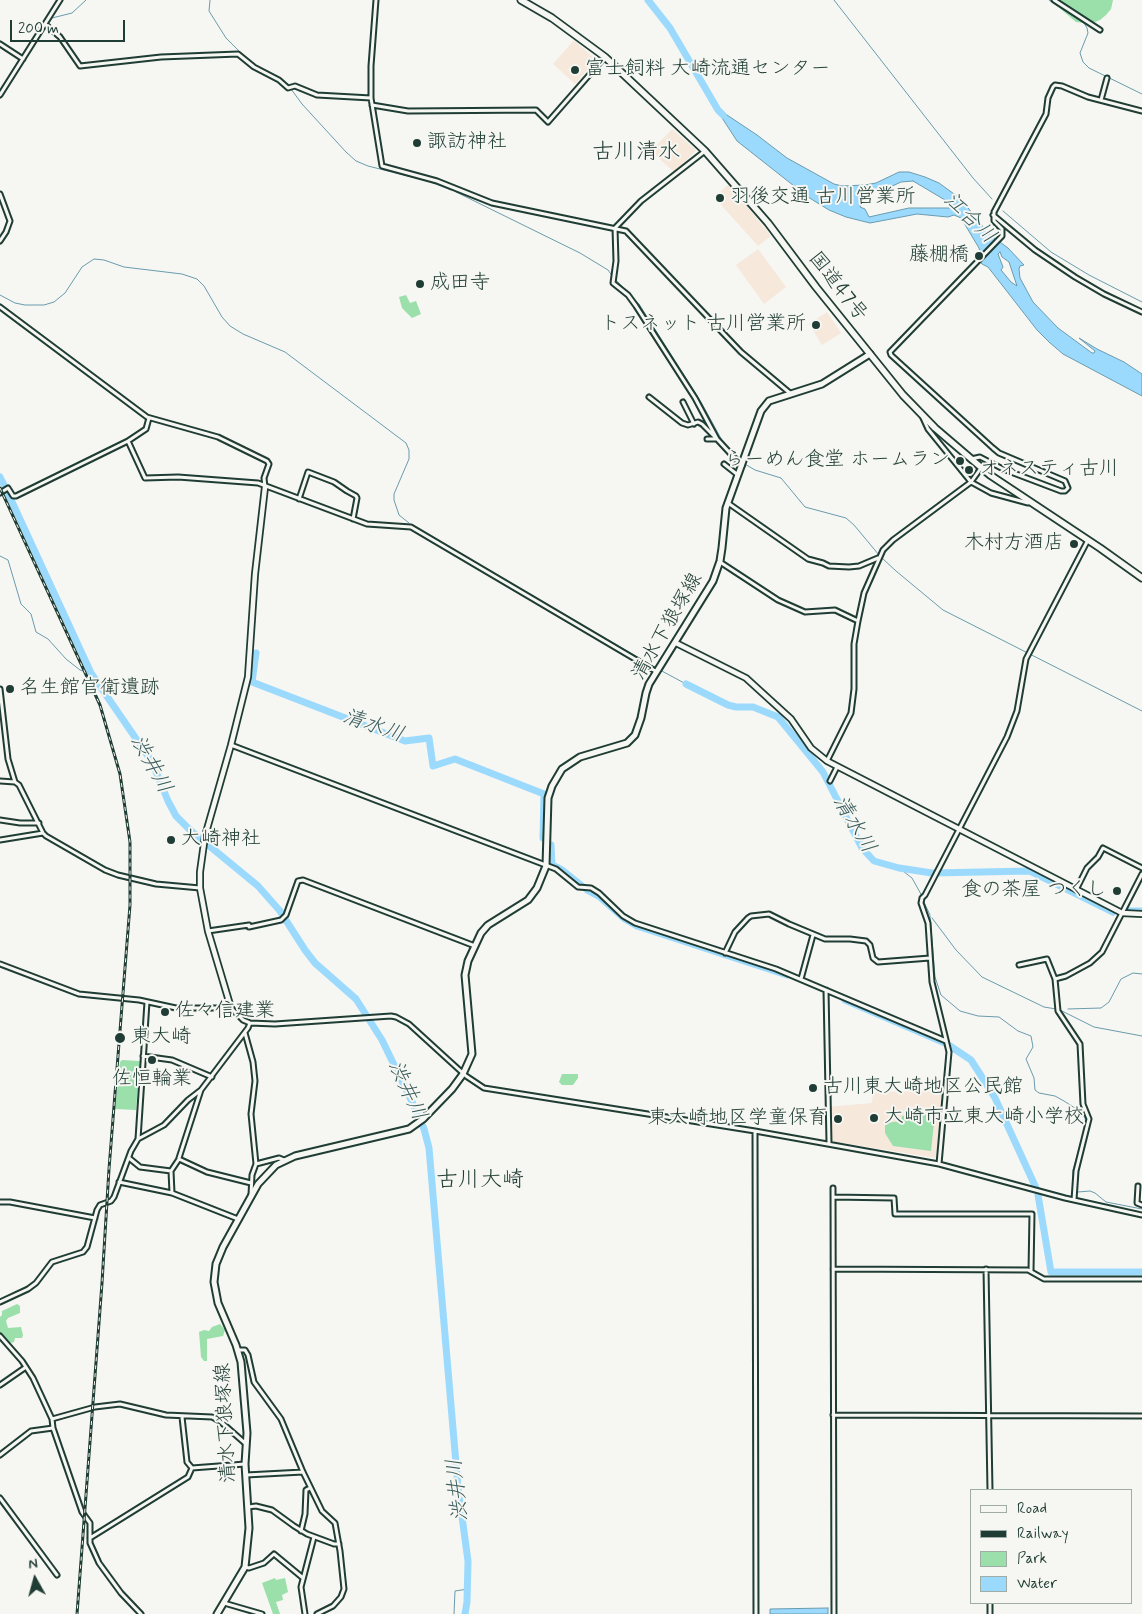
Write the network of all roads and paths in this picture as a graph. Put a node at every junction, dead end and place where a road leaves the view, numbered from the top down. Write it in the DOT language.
graph roads {
  1 [pos="60,0"];
  2 [pos="376,0"];
  3 [pos="521,0"];
  4 [pos="1054,0"];
  5 [pos="45,24"];
  6 [pos="1100,30"];
  7 [pos="0,44"];
  8 [pos="605,57"];
  9 [pos="23,59"];
  10 [pos="1107,78"];
  11 [pos="0,95"];
  12 [pos="370,98"];
  13 [pos="1102,100"];
  14 [pos="372,105"];
  15 [pos="1142,111"];
  16 [pos="705,150"];
  17 [pos="0,194"];
  18 [pos="993,214"];
  19 [pos="615,228"];
  20 [pos="0,241"];
  21 [pos="0,306"];
  22 [pos="1142,312"];
  23 [pos="870,354"];
  24 [pos="792,394"];
  25 [pos="649,396"];
  26 [pos="683,402"];
  27 [pos="921,414"];
  28 [pos="149,418"];
  29 [pos="694,424"];
  30 [pos="717,438"];
  31 [pos="707,439"];
  32 [pos="128,440"];
  33 [pos="970,459"];
  34 [pos="724,464"];
  35 [pos="743,464"];
  36 [pos="982,468"];
  37 [pos="738,476"];
  38 [pos="971,482"];
  39 [pos="265,486"];
  40 [pos="0,493"];
  41 [pos="299,499"];
  42 [pos="728,503"];
  43 [pos="1034,504"];
  44 [pos="352,519"];
  45 [pos="1088,540"];
  46 [pos="879,556"];
  47 [pos="720,561"];
  48 [pos="1142,578"];
  49 [pos="858,620"];
  50 [pos="676,643"];
  51 [pos="658,670"];
  52 [pos="0,688"];
  53 [pos="231,745"];
  54 [pos="827,761"];
  55 [pos="837,766"];
  56 [pos="0,781"];
  57 [pos="830,781"];
  58 [pos="15,782"];
  59 [pos="0,820"];
  60 [pos="39,824"];
  61 [pos="959,830"];
  62 [pos="44,833"];
  63 [pos="0,840"];
  64 [pos="546,866"];
  65 [pos="1142,868"];
  66 [pos="1142,874"];
  67 [pos="200,888"];
  68 [pos="1076,890"];
  69 [pos="1122,913"];
  70 [pos="1142,914"];
  71 [pos="208,931"];
  72 [pos="813,935"];
  73 [pos="475,946"];
  74 [pos="725,953"];
  75 [pos="930,958"];
  76 [pos="0,964"];
  77 [pos="1019,965"];
  78 [pos="801,979"];
  79 [pos="1055,979"];
  80 [pos="826,990"];
  81 [pos="147,1002"];
  82 [pos="231,1008"];
  83 [pos="250,1023"];
  84 [pos="245,1032"];
  85 [pos="946,1041"];
  86 [pos="143,1056"];
  87 [pos="463,1074"];
  88 [pos="212,1078"];
  89 [pos="201,1090"];
  90 [pos="755,1131"];
  91 [pos="138,1139"];
  92 [pos="828,1144"];
  93 [pos="129,1158"];
  94 [pos="179,1158"];
  95 [pos="284,1160"];
  96 [pos="256,1164"];
  97 [pos="939,1164"];
  98 [pos="172,1171"];
  99 [pos="119,1182"];
  100 [pos="251,1183"];
  101 [pos="1138,1186"];
  102 [pos="833,1188"];
  103 [pos="172,1193"];
  104 [pos="251,1196"];
  105 [pos="834,1197"];
  106 [pos="1074,1200"];
  107 [pos="0,1202"];
  108 [pos="1142,1204"];
  109 [pos="1142,1215"];
  110 [pos="95,1218"];
  111 [pos="238,1220"];
  112 [pos="833,1269"];
  113 [pos="986,1269"];
  114 [pos="1031,1271"];
  115 [pos="1142,1279"];
  116 [pos="0,1302"];
  117 [pos="0,1336"];
  118 [pos="238,1350"];
  119 [pos="26,1366"];
  120 [pos="0,1385"];
  121 [pos="833,1415"];
  122 [pos="989,1415"];
  123 [pos="1142,1416"];
  124 [pos="182,1417"];
  125 [pos="52,1420"];
  126 [pos="53,1428"];
  127 [pos="246,1445"];
  128 [pos="0,1455"];
  129 [pos="246,1464"];
  130 [pos="192,1468"];
  131 [pos="303,1472"];
  132 [pos="246,1475"];
  133 [pos="310,1488"];
  134 [pos="990,1489"];
  135 [pos="0,1498"];
  136 [pos="247,1506"];
  137 [pos="301,1531"];
  138 [pos="314,1537"];
  139 [pos="90,1539"];
  140 [pos="339,1544"];
  141 [pos="245,1567"];
  142 [pos="57,1576"];
  143 [pos="303,1578"];
  144 [pos="224,1603"];
  145 [pos="141,1614"];
  146 [pos="217,1614"];
  147 [pos="262,1614"];
  148 [pos="305,1614"];
  149 [pos="317,1614"];
  150 [pos="756,1614"];
  151 [pos="834,1614"];
  1 -- 5 [label="street"];
  2 -- 12 [label="street"];
  3 -- 8 [label="highway, 国道47号"];
  4 -- 6 [label="street"];
  5 -- 9 [label="street"];
  5 -- 12 [label="street"];
  7 -- 9 [label="street"];
  8 -- 14 [label="street"];
  8 -- 16 [label="highway, 国道47号"];
  9 -- 11 [label="street"];
  10 -- 13 [label="street"];
  12 -- 14 [label="street"];
  13 -- 15 [label="street"];
  13 -- 18 [label="street"];
  14 -- 19 [label="street"];
  16 -- 19 [label="street"];
  16 -- 23 [label="highway, 国道47号"];
  17 -- 20 [label="street"];
  18 -- 22 [label="street"];
  18 -- 33 [label="street"];
  19 -- 24 [label="street"];
  19 -- 30 [label="street"];
  21 -- 28 [label="street"];
  23 -- 24 [label="main road, 清水下狼塚線"];
  23 -- 27 [label="highway, 国道47号"];
  24 -- 35 [label="main road, 清水下狼塚線"];
  25 -- 29 [label="street"];
  26 -- 29 [label="street"];
  27 -- 33 [label="highway, 国道47号"];
  27 -- 38 [label="street"];
  28 -- 32 [label="street"];
  28 -- 39 [label="street"];
  29 -- 30 [label="street"];
  30 -- 31 [label="street"];
  30 -- 35 [label="street"];
  32 -- 39 [label="street"];
  32 -- 40 [label="street"];
  33 -- 36 [label="highway, 国道47号"];
  34 -- 37 [label="street"];
  35 -- 37 [label="main road, 清水下狼塚線"];
  36 -- 38 [label="street"];
  36 -- 43 [label="highway, 国道47号"];
  37 -- 42 [label="main road, 清水下狼塚線"];
  38 -- 43 [label="street"];
  38 -- 46 [label="street"];
  39 -- 41 [label="street"];
  39 -- 53 [label="street"];
  41 -- 44 [label="street"];
  41 -- 44 [label="street"];
  42 -- 46 [label="street"];
  42 -- 47 [label="main road, 清水下狼塚線"];
  43 -- 45 [label="highway, 国道47号"];
  44 -- 51 [label="street"];
  45 -- 48 [label="highway, 国道47号"];
  45 -- 61 [label="street"];
  46 -- 49 [label="street"];
  47 -- 49 [label="street"];
  47 -- 50 [label="main road, 清水下狼塚線"];
  49 -- 54 [label="street"];
  50 -- 51 [label="main road, 清水下狼塚線"];
  50 -- 54 [label="street"];
  51 -- 64 [label="main road, 清水下狼塚線"];
  52 -- 58 [label="street"];
  53 -- 64 [label="street"];
  53 -- 67 [label="street"];
  54 -- 55 [label="street"];
  55 -- 57 [label="street"];
  55 -- 61 [label="street"];
  56 -- 58 [label="street"];
  58 -- 60 [label="street"];
  59 -- 60 [label="street"];
  60 -- 62 [label="street"];
  61 -- 68 [label="street"];
  61 -- 75 [label="street"];
  62 -- 63 [label="street"];
  62 -- 67 [label="street"];
  64 -- 73 [label="main road, 清水下狼塚線"];
  64 -- 74 [label="street"];
  65 -- 68 [label="street"];
  66 -- 69 [label="street"];
  67 -- 71 [label="street"];
  68 -- 69 [label="street"];
  69 -- 70 [label="street"];
  69 -- 79 [label="street"];
  71 -- 73 [label="street"];
  71 -- 82 [label="street"];
  72 -- 74 [label="street"];
  72 -- 75 [label="street"];
  72 -- 78 [label="street"];
  73 -- 87 [label="main road, 清水下狼塚線"];
  74 -- 78 [label="street"];
  75 -- 85 [label="street"];
  76 -- 81 [label="street"];
  77 -- 79 [label="street"];
  78 -- 80 [label="street"];
  79 -- 106 [label="street"];
  80 -- 85 [label="street"];
  80 -- 92 [label="street"];
  81 -- 82 [label="street"];
  81 -- 86 [label="street"];
  82 -- 83 [label="street"];
  83 -- 84 [label="street"];
  83 -- 87 [label="street"];
  84 -- 88 [label="street"];
  84 -- 96 [label="street"];
  85 -- 97 [label="street"];
  86 -- 88 [label="street"];
  86 -- 91 [label="street"];
  87 -- 90 [label="street"];
  87 -- 95 [label="main road, 清水下狼塚線"];
  88 -- 89 [label="street"];
  89 -- 91 [label="street"];
  89 -- 94 [label="street"];
  90 -- 92 [label="street"];
  90 -- 150 [label="street"];
  91 -- 93 [label="street"];
  92 -- 97 [label="street"];
  93 -- 98 [label="street"];
  93 -- 99 [label="street"];
  94 -- 98 [label="street"];
  94 -- 100 [label="street"];
  95 -- 96 [label="street"];
  95 -- 104 [label="main road, 清水下狼塚線"];
  96 -- 100 [label="street"];
  97 -- 106 [label="street"];
  98 -- 103 [label="street"];
  99 -- 103 [label="street"];
  99 -- 110 [label="street"];
  100 -- 104 [label="street"];
  101 -- 108 [label="street"];
  102 -- 105 [label="street"];
  103 -- 111 [label="street"];
  104 -- 111 [label="main road, 清水下狼塚線"];
  105 -- 112 [label="street"];
  105 -- 114 [label="street"];
  106 -- 109 [label="street"];
  107 -- 110 [label="street"];
  110 -- 116 [label="street"];
  111 -- 118 [label="main road, 清水下狼塚線"];
  112 -- 113 [label="street"];
  112 -- 121 [label="street"];
  113 -- 114 [label="street"];
  113 -- 122 [label="street"];
  114 -- 115 [label="street"];
  117 -- 119 [label="street"];
  118 -- 127 [label="main road, 清水下狼塚線"];
  118 -- 131 [label="street"];
  119 -- 120 [label="street"];
  119 -- 125 [label="street"];
  121 -- 122 [label="street"];
  121 -- 151 [label="street"];
  122 -- 123 [label="street"];
  122 -- 134 [label="street"];
  124 -- 125 [label="street"];
  124 -- 127 [label="street"];
  124 -- 130 [label="street"];
  125 -- 126 [label="street"];
  126 -- 128 [label="street"];
  126 -- 139 [label="street"];
  127 -- 129 [label="main road, 清水下狼塚線"];
  129 -- 130 [label="street"];
  129 -- 132 [label="main road, 清水下狼塚線"];
  130 -- 139 [label="street"];
  131 -- 132 [label="street"];
  131 -- 133 [label="street"];
  132 -- 136 [label="main road, 清水下狼塚線"];
  133 -- 137 [label="street"];
  133 -- 140 [label="street"];
  135 -- 142 [label="street"];
  136 -- 137 [label="street"];
  136 -- 141 [label="main road, 清水下狼塚線"];
  137 -- 138 [label="street"];
  138 -- 140 [label="street"];
  138 -- 143 [label="street"];
  139 -- 145 [label="street"];
  140 -- 149 [label="street"];
  141 -- 143 [label="street"];
  141 -- 144 [label="main road, 清水下狼塚線"];
  143 -- 148 [label="street"];
  144 -- 146 [label="main road, 清水下狼塚線"];
  144 -- 147 [label="street"];
}
